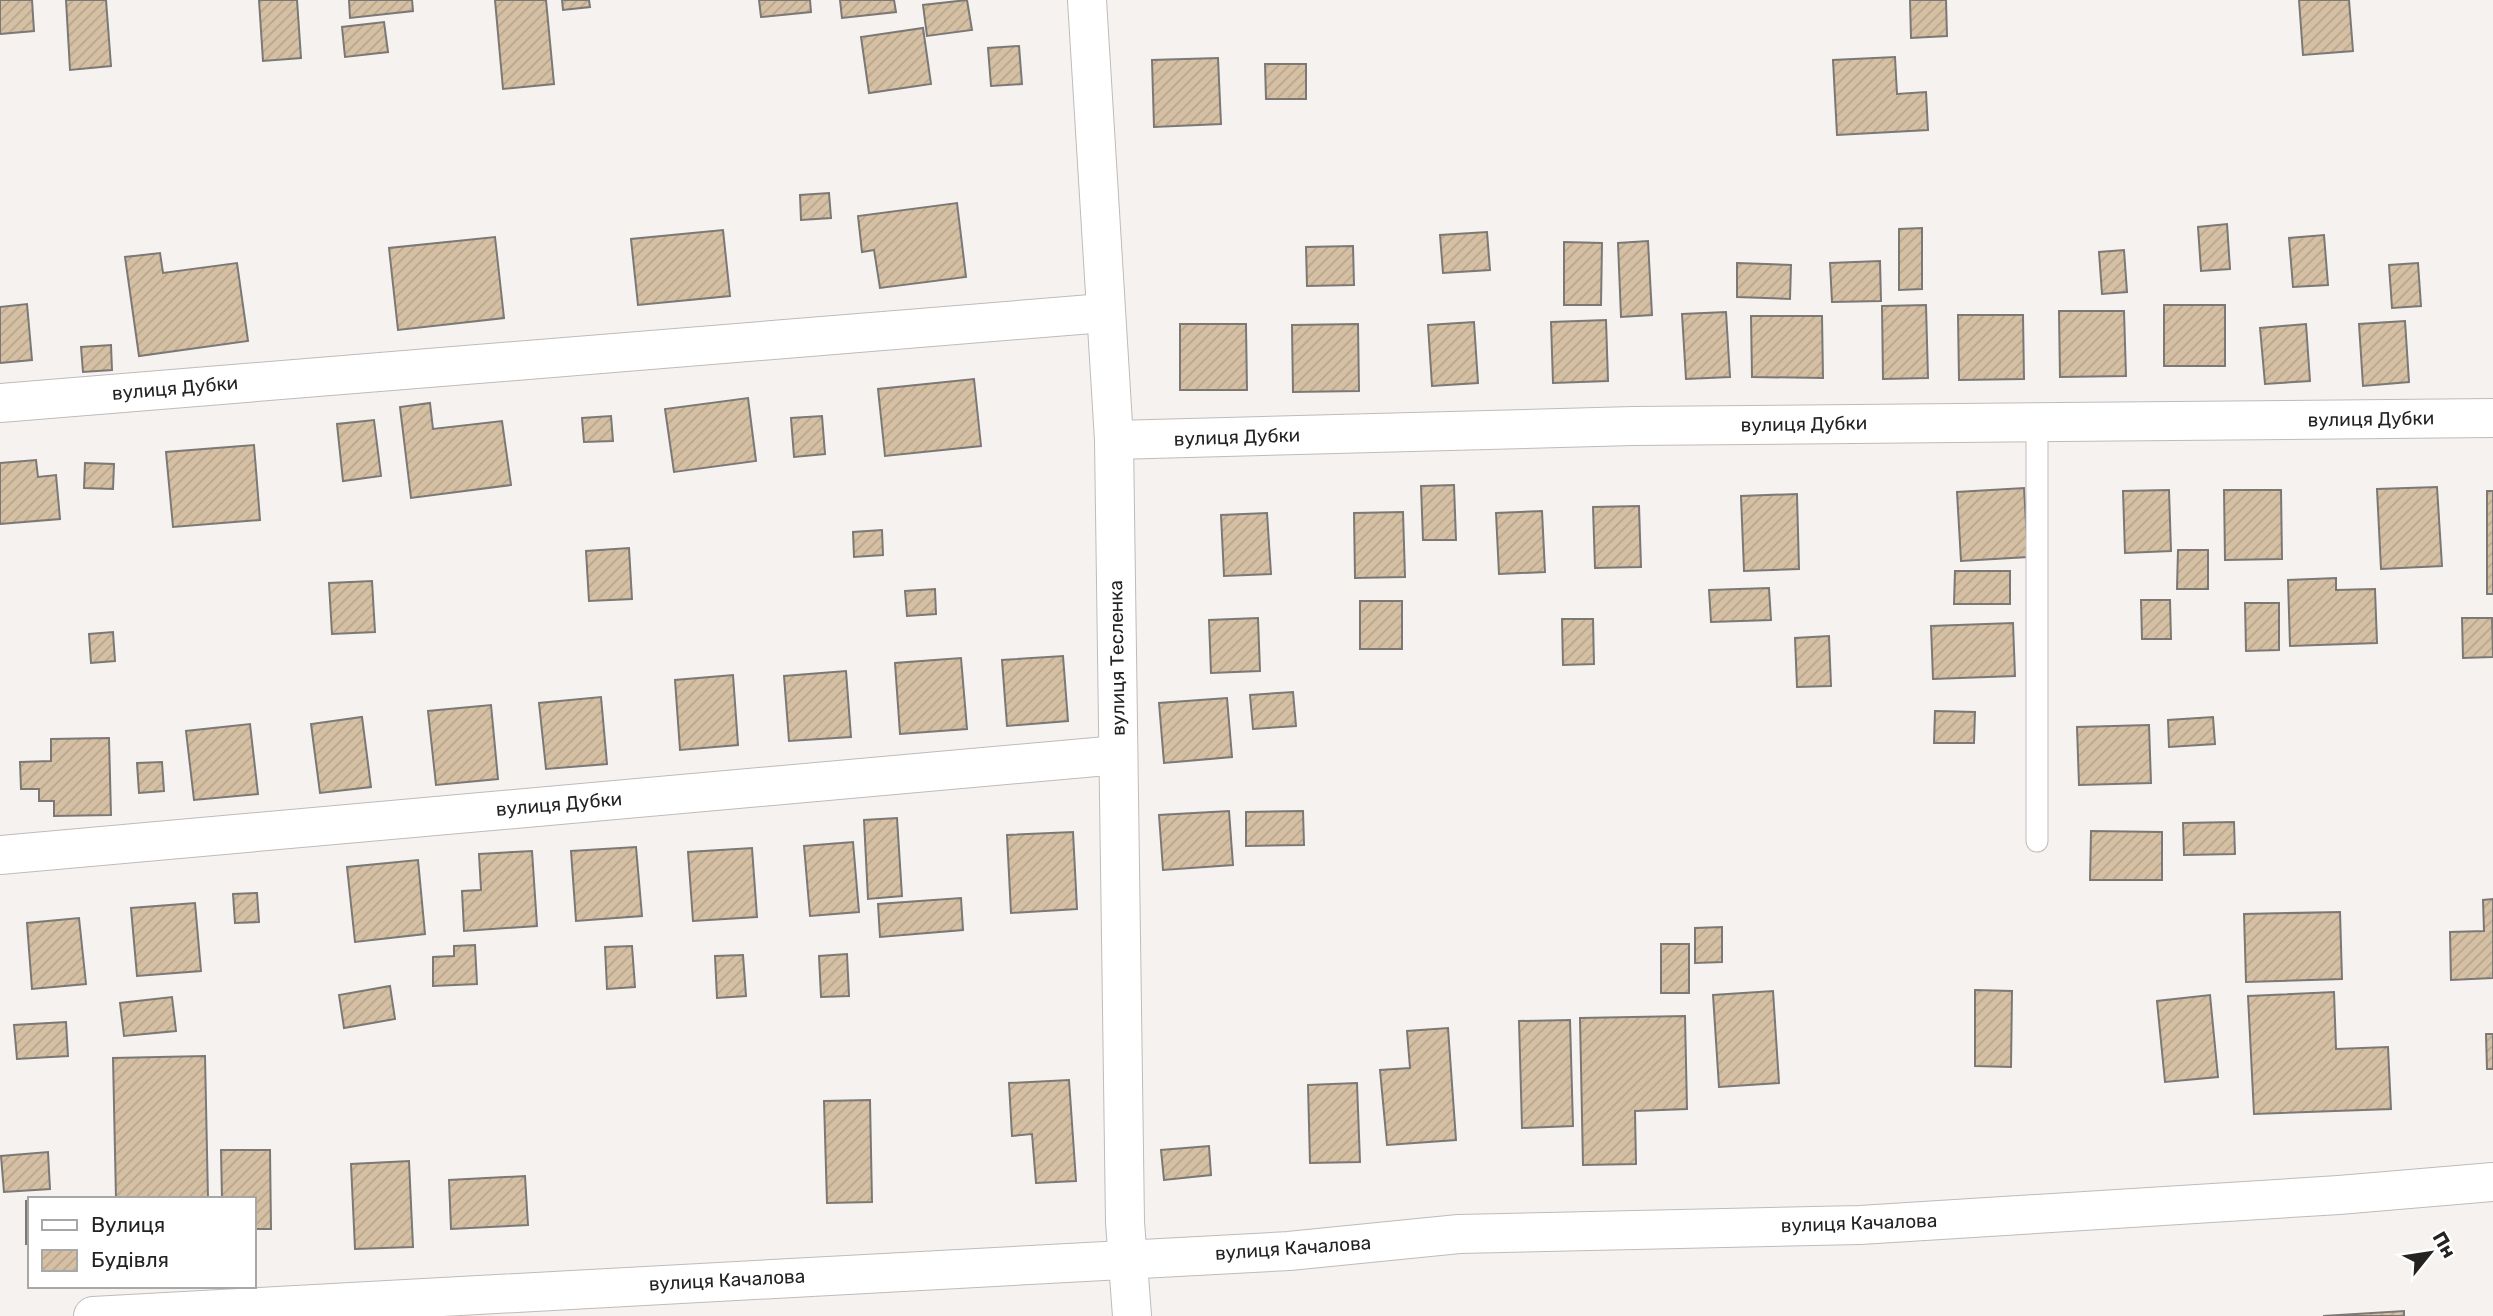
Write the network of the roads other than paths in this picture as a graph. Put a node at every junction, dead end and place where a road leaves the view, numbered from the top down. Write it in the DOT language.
graph roads {
  1 [pos="1087,0"];
  2 [pos="1104,313"];
  3 [pos="0,403"];
  4 [pos="2493,418"];
  5 [pos="2037,422"];
  6 [pos="1114,440"];
  7 [pos="1118,755"];
  8 [pos="2037,841"];
  9 [pos="0,855"];
  10 [pos="2493,1182"];
  11 [pos="1130,1258"];
  12 [pos="93,1316"];
  13 [pos="1132,1316"];
  1 -- 2 [label="street, вулиця Тесленка"];
  2 -- 3 [label="street, вулиця Дубки"];
  2 -- 6 [label="street, вулиця Тесленка"];
  4 -- 5 [label="street, вулиця Дубки"];
  5 -- 6 [label="street, вулиця Дубки"];
  5 -- 8 [label="lane"];
  6 -- 7 [label="street, вулиця Тесленка"];
  7 -- 9 [label="street, вулиця Дубки"];
  7 -- 11 [label="street, вулиця Тесленка"];
  10 -- 11 [label="street, вулиця Качалова"];
  11 -- 12 [label="street, вулиця Качалова"];
  11 -- 13 [label="street, вулиця Тесленка"];
}
